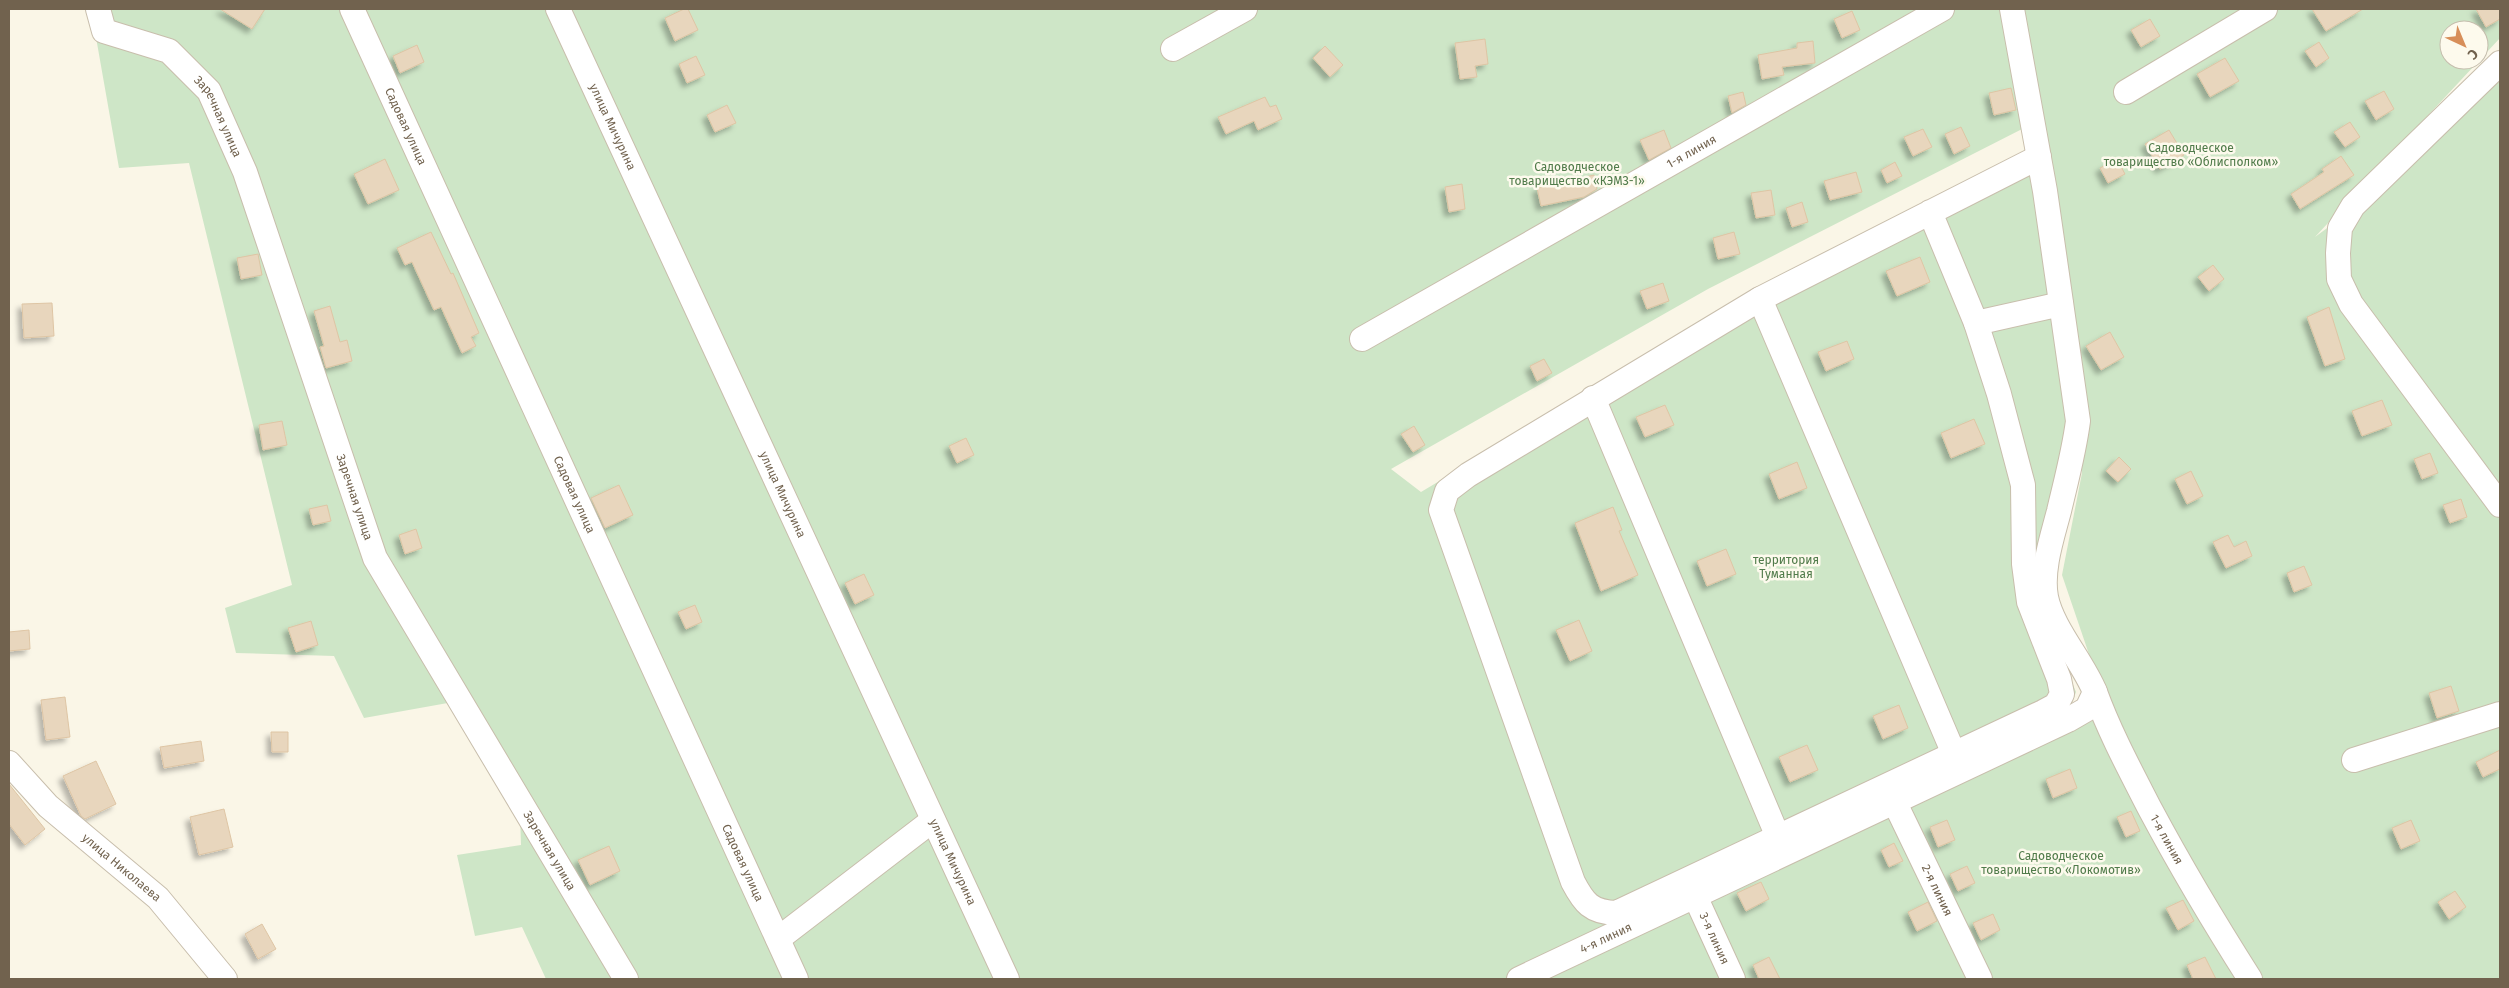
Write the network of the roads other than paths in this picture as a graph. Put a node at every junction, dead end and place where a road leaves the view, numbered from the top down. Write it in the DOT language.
graph roads {
  1 [pos="98,9"];
  2 [pos="352,9"];
  3 [pos="558,9"];
  4 [pos="1245,9"];
  5 [pos="1942,9"];
  6 [pos="2012,9"];
  7 [pos="2265,9"];
  8 [pos="1173,49"];
  9 [pos="2500,63"];
  10 [pos="2126,92"];
  11 [pos="2039,157"];
  12 [pos="1930,212"];
  13 [pos="1760,299"];
  14 [pos="2061,304"];
  15 [pos="1976,323"];
  16 [pos="1362,339"];
  17 [pos="1593,398"];
  18 [pos="2500,505"];
  19 [pos="2095,692"];
  20 [pos="2500,714"];
  21 [pos="1954,754"];
  22 [pos="2354,760"];
  23 [pos="9,763"];
  24 [pos="1894,801"];
  25 [pos="933,820"];
  26 [pos="1778,837"];
  27 [pos="1691,888"];
  28 [pos="778,939"];
  29 [pos="225,979"];
  30 [pos="626,979"];
  31 [pos="796,979"];
  32 [pos="1007,979"];
  33 [pos="1519,979"];
  34 [pos="1733,979"];
  35 [pos="1980,979"];
  36 [pos="2250,979"];
  1 -- 30 [label="street, Заречная улица"];
  2 -- 28 [label="street, Садовая улица"];
  3 -- 25 [label="street, улица Мичурина"];
  4 -- 8 [label="street"];
  5 -- 16 [label="street, 1-я линия"];
  6 -- 11 [label="street, 1-я линия"];
  7 -- 10 [label="street"];
  9 -- 18 [label="street"];
  11 -- 12 [label="street"];
  11 -- 14 [label="street, 1-я линия"];
  12 -- 13 [label="street"];
  12 -- 15 [label="street"];
  13 -- 17 [label="street"];
  13 -- 21 [label="street"];
  14 -- 15 [label="street"];
  14 -- 19 [label="street, 1-я линия"];
  15 -- 21 [label="street"];
  17 -- 26 [label="street"];
  17 -- 27 [label="street"];
  19 -- 24 [label="street"];
  19 -- 36 [label="street, 1-я линия"];
  20 -- 22 [label="street"];
  21 -- 26 [label="street"];
  23 -- 29 [label="street, улица Николаева"];
  24 -- 27 [label="street"];
  24 -- 35 [label="street, 2-я линия"];
  25 -- 28 [label="street"];
  25 -- 32 [label="street, улица Мичурина"];
  26 -- 27 [label="street"];
  27 -- 33 [label="street, 4-я линия"];
  27 -- 34 [label="street, 3-я линия"];
  28 -- 31 [label="street, Садовая улица"];
}
